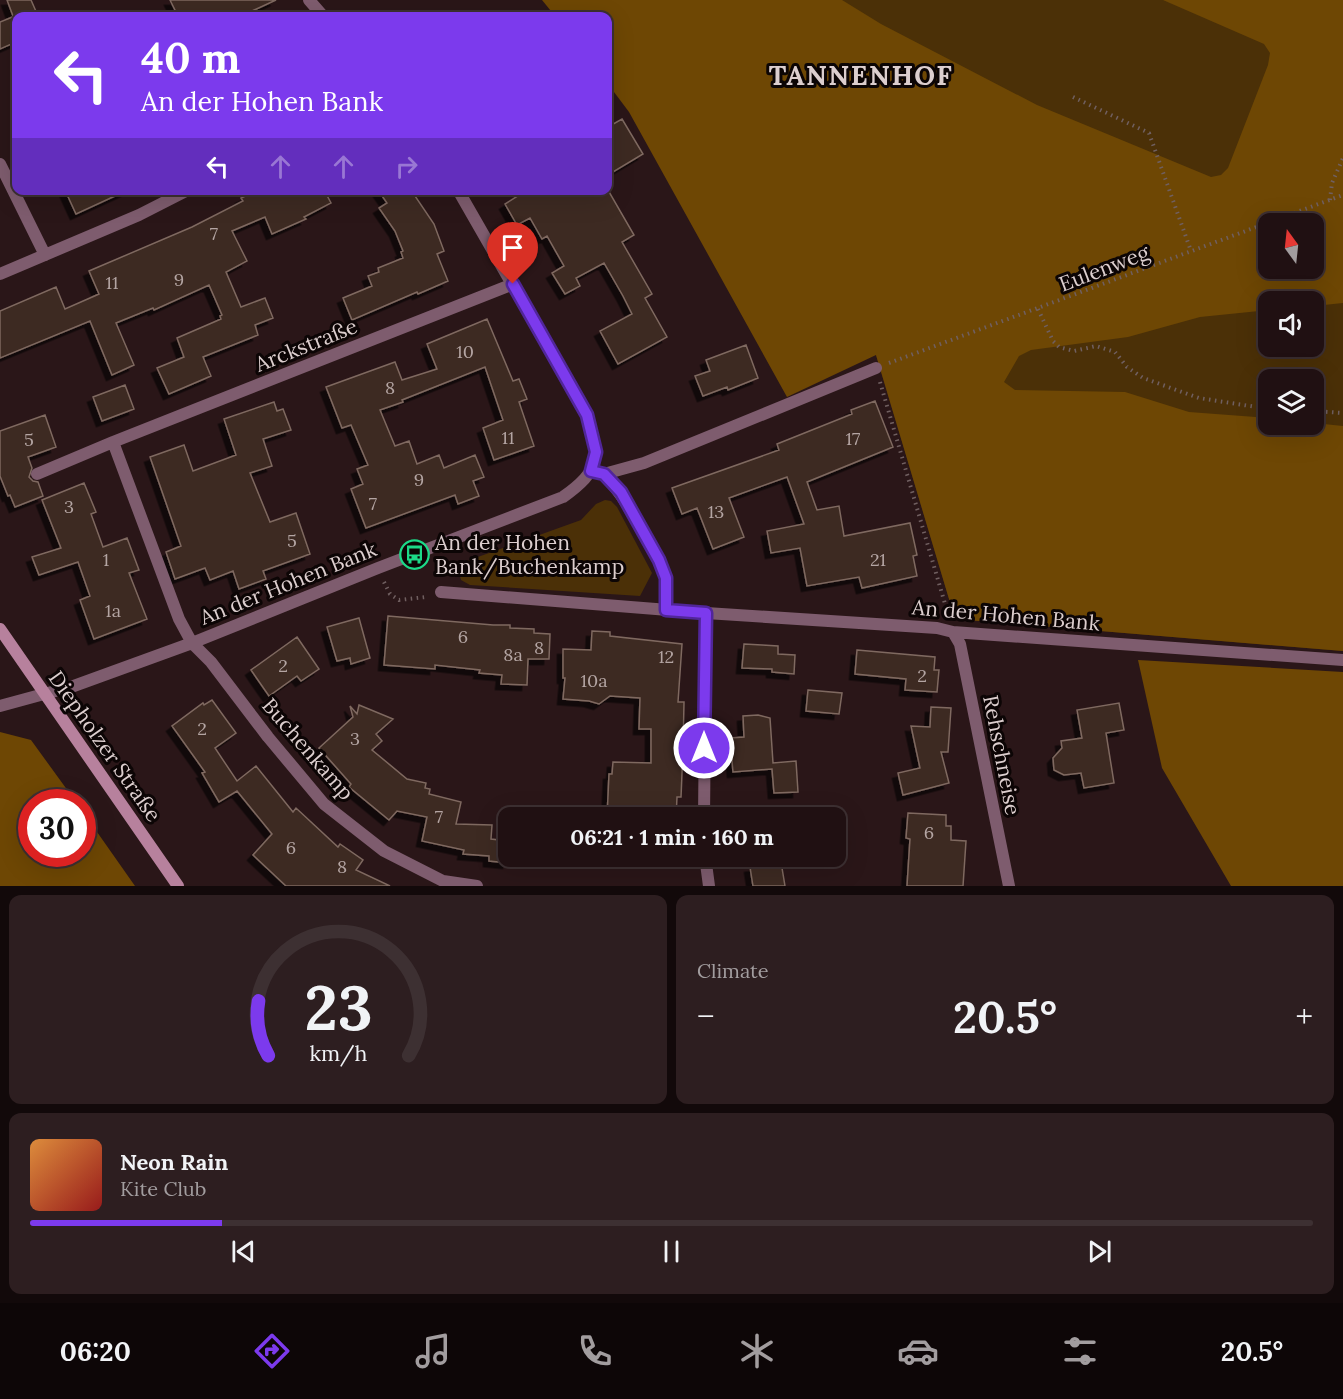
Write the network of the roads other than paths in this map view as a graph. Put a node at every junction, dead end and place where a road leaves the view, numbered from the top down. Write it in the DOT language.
graph roads {
  1 [pos="309,0"];
  2 [pos="320,12"];
  3 [pos="0,164"];
  4 [pos="12,188"];
  5 [pos="15,195"];
  6 [pos="179,195"];
  7 [pos="461,195"];
  8 [pos="45,255"];
  9 [pos="0,274"];
  10 [pos="513,284"];
  11 [pos="876,368"];
  12 [pos="113,442"];
  13 [pos="591,471"];
  14 [pos="38,474"];
  15 [pos="604,474"];
  16 [pos="441,592"];
  17 [pos="666,610"];
  18 [pos="706,613"];
  19 [pos="0,629"];
  20 [pos="953,632"];
  21 [pos="192,643"];
  22 [pos="1343,660"];
  23 [pos="44,694"];
  24 [pos="0,706"];
  25 [pos="704,807"];
  26 [pos="706,867"];
  27 [pos="178,886"];
  28 [pos="477,886"];
  29 [pos="709,886"];
  30 [pos="1009,886"];
  1 -- 2 [label="street"];
  3 -- 4 [label="street"];
  5 -- 8 [label="street"];
  6 -- 8 [label="street"];
  7 -- 10 [label="street"];
  8 -- 9 [label="street"];
  10 -- 12 [label="street, Arckstraße"];
  10 -- 13 [label="street"];
  11 -- 15 [label="street"];
  12 -- 14 [label="street, Arckstraße"];
  12 -- 21 [label="street"];
  13 -- 15 [label="street"];
  13 -- 21 [label="street, An der Hohen Bank"];
  15 -- 17 [label="street"];
  16 -- 17 [label="street, An der Hohen Bank"];
  17 -- 18 [label="street, An der Hohen Bank"];
  18 -- 20 [label="street, An der Hohen Bank"];
  18 -- 25 [label="street"];
  19 -- 23 [label="main road, Diepholzer Straße"];
  20 -- 22 [label="street, An der Hohen Bank"];
  20 -- 30 [label="street, Rehschneise"];
  21 -- 23 [label="street, An der Hohen Bank"];
  21 -- 28 [label="street, Buchenkamp"];
  23 -- 24 [label="street, An der Hohen Bank"];
  23 -- 27 [label="main road, Diepholzer Straße"];
  26 -- 29 [label="street"];
}
